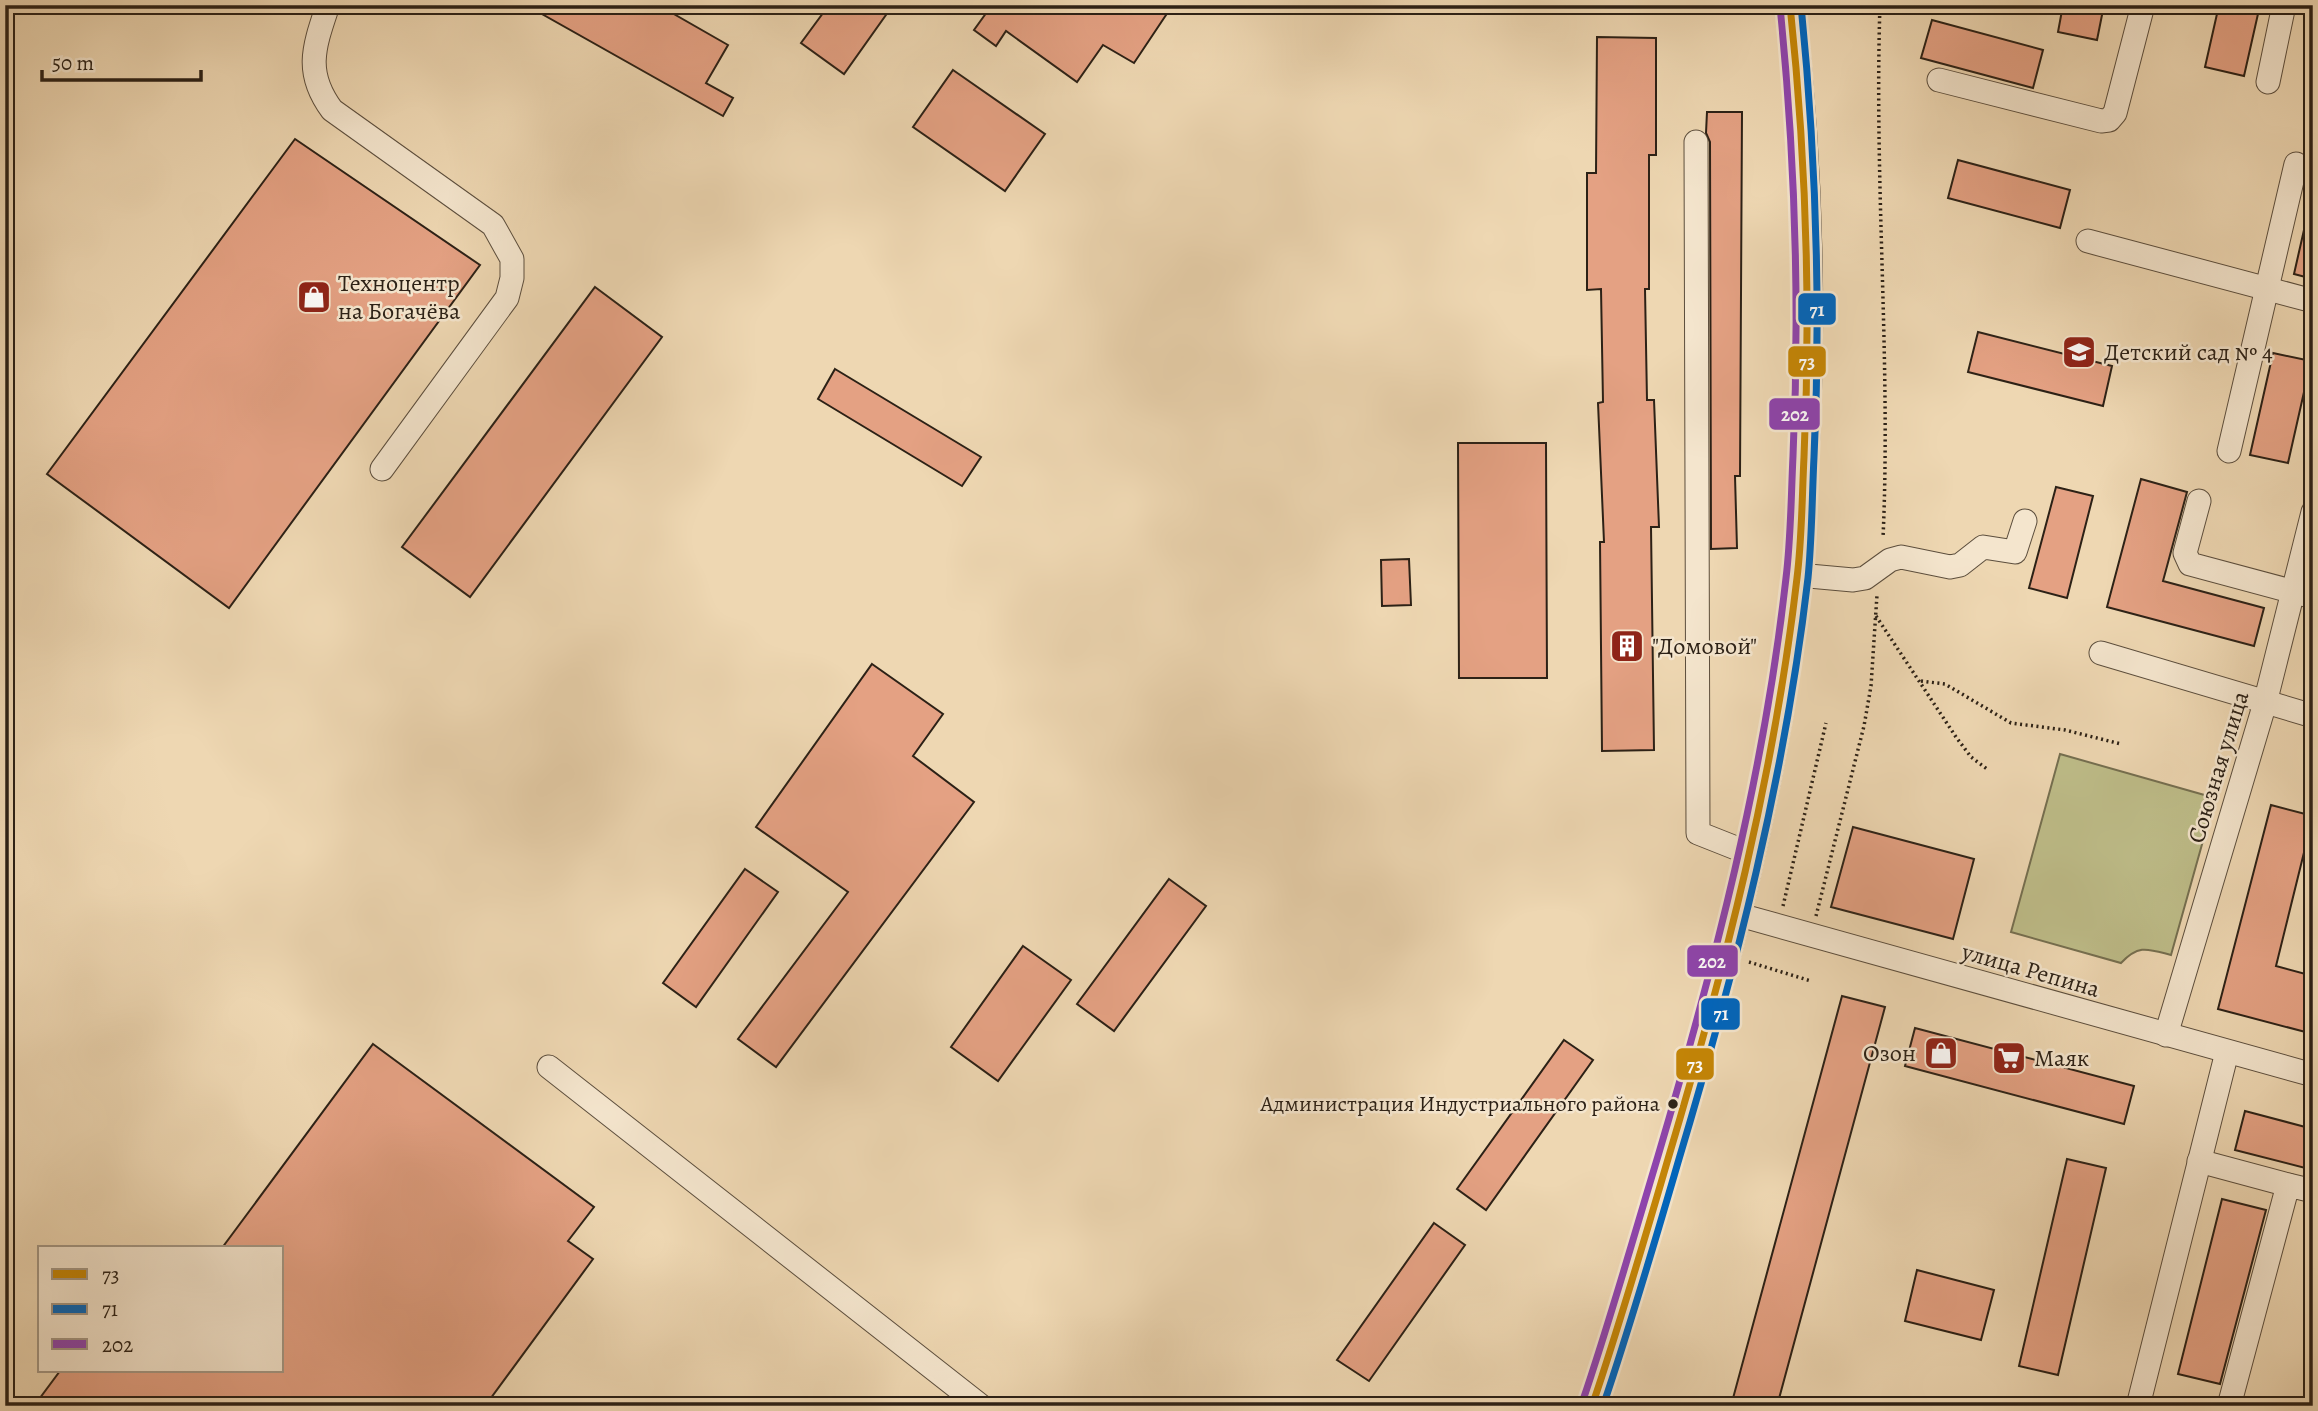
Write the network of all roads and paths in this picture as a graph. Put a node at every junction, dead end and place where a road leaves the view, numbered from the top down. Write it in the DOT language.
graph roads {
  1 [pos="328,5"];
  2 [pos="1790,5"];
  3 [pos="1880,5"];
  4 [pos="2143,5"];
  5 [pos="2284,5"];
  6 [pos="1939,80"];
  7 [pos="2268,82"];
  8 [pos="1696,142"];
  9 [pos="2296,164"];
  10 [pos="2088,241"];
  11 [pos="2266,289"];
  12 [pos="2313,301"];
  13 [pos="2228,451"];
  14 [pos="382,469"];
  15 [pos="2199,501"];
  16 [pos="2313,512"];
  17 [pos="2025,521"];
  18 [pos="1880,570"];
  19 [pos="1798,575"];
  20 [pos="2303,595"];
  21 [pos="1875,614"];
  22 [pos="2101,653"];
  23 [pos="1922,681"];
  24 [pos="2265,703"];
  25 [pos="2313,716"];
  26 [pos="1826,723"];
  27 [pos="2121,744"];
  28 [pos="1987,769"];
  29 [pos="1751,854"];
  30 [pos="1736,914"];
  31 [pos="1778,925"];
  32 [pos="1812,935"];
  33 [pos="2166,1035"];
  34 [pos="2227,1052"];
  35 [pos="549,1068"];
  36 [pos="2313,1075"];
  37 [pos="2199,1161"];
  38 [pos="2288,1185"];
  39 [pos="2313,1191"];
  40 [pos="981,1406"];
  41 [pos="1592,1406"];
  42 [pos="2138,1406"];
  43 [pos="2229,1406"];
  1 -- 14 [label="street"];
  2 -- 19 [label="main road"];
  3 -- 18 [label="path"];
  4 -- 6 [label="street"];
  5 -- 7 [label="street"];
  8 -- 29 [label="street"];
  9 -- 11 [label="street"];
  10 -- 11 [label="street"];
  11 -- 12 [label="street"];
  11 -- 13 [label="street"];
  15 -- 20 [label="street"];
  16 -- 20 [label="street, Союзная улица"];
  17 -- 18 [label="street"];
  18 -- 19 [label="street"];
  18 -- 21 [label="path"];
  19 -- 29 [label="main road"];
  20 -- 24 [label="street, Союзная улица"];
  21 -- 23 [label="path"];
  21 -- 32 [label="path"];
  22 -- 24 [label="street"];
  23 -- 27 [label="path"];
  23 -- 28 [label="path"];
  24 -- 25 [label="street"];
  24 -- 33 [label="street, Союзная улица"];
  26 -- 31 [label="path"];
  29 -- 30 [label="main road"];
  30 -- 31 [label="street, улица Репина"];
  30 -- 41 [label="main road"];
  31 -- 32 [label="street, улица Репина"];
  32 -- 33 [label="street, улица Репина"];
  33 -- 34 [label="street, улица Репина"];
  34 -- 36 [label="street, улица Репина"];
  34 -- 37 [label="street"];
  35 -- 40 [label="street"];
  37 -- 38 [label="street"];
  37 -- 42 [label="street"];
  38 -- 39 [label="street"];
  38 -- 43 [label="street"];
}
